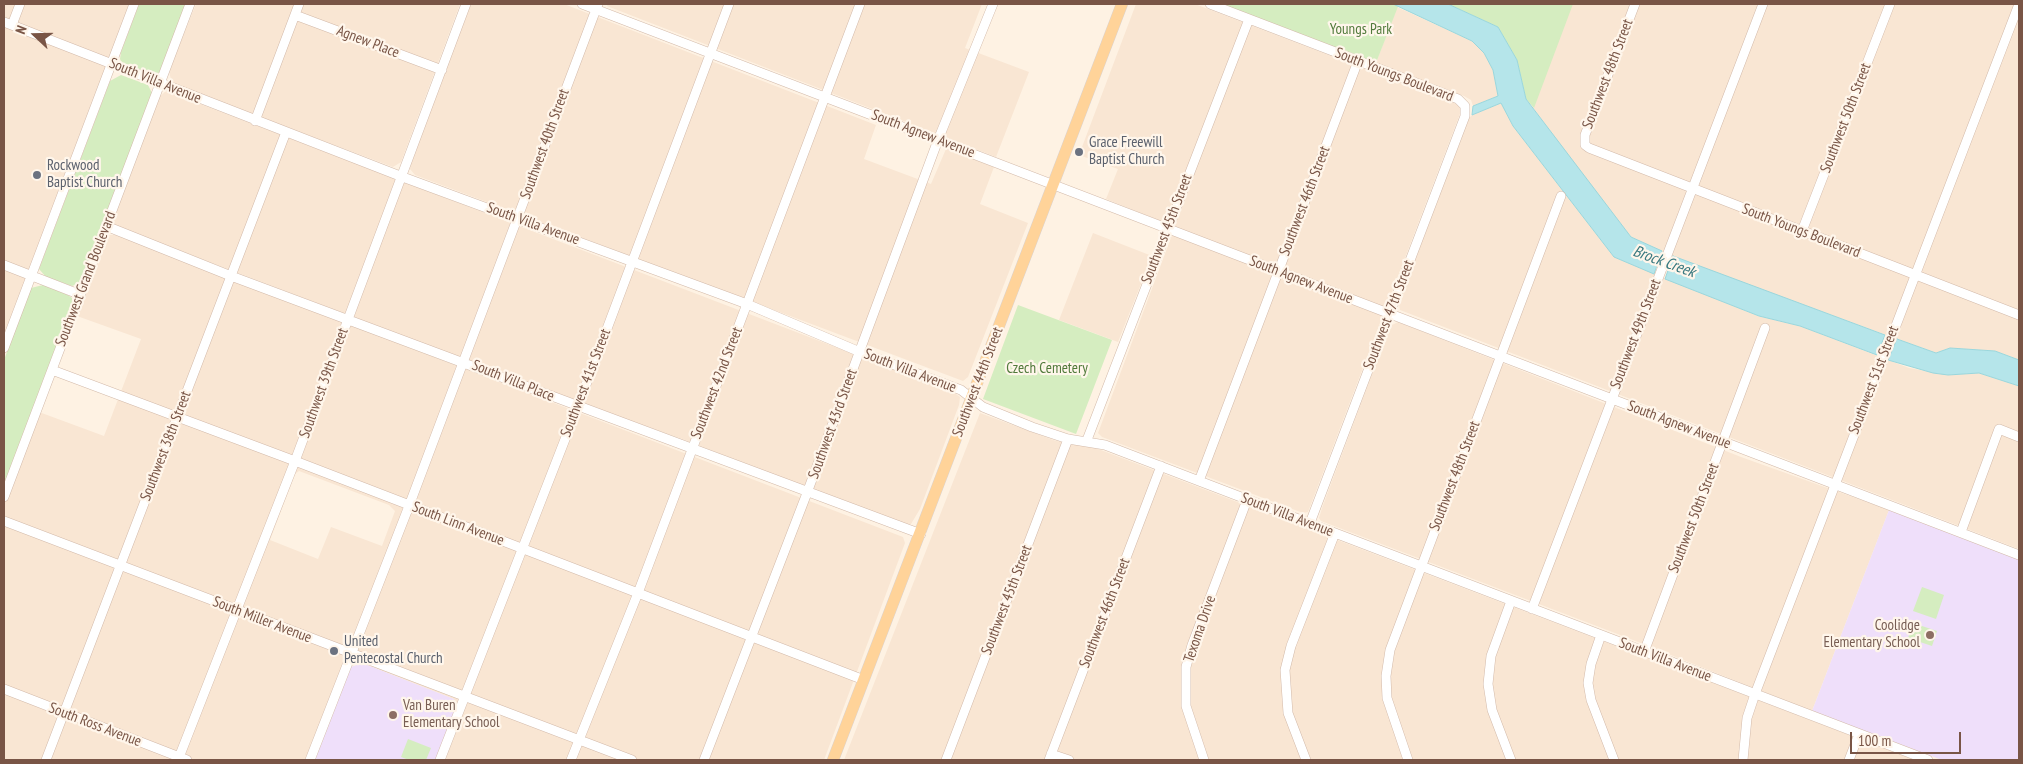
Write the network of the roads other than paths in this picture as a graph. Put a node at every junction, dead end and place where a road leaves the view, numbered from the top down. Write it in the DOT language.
graph roads {
  1 [pos="20,4"];
  2 [pos="134,4"];
  3 [pos="190,4"];
  4 [pos="299,4"];
  5 [pos="466,4"];
  6 [pos="582,4"];
  7 [pos="729,4"];
  8 [pos="860,4"];
  9 [pos="993,4"];
  10 [pos="1122,4"];
  11 [pos="1210,4"];
  12 [pos="1635,4"];
  13 [pos="1763,4"];
  14 [pos="1890,4"];
  15 [pos="2019,4"];
  16 [pos="597,6"];
  17 [pos="295,15"];
  18 [pos="1249,19"];
  19 [pos="8,24"];
  20 [pos="710,53"];
  21 [pos="1358,61"];
  22 [pos="112,64"];
  23 [pos="442,70"];
  24 [pos="160,84"];
  25 [pos="824,96"];
  26 [pos="1465,106"];
  27 [pos="255,121"];
  28 [pos="286,132"];
  29 [pos="938,140"];
  30 [pos="1585,145"];
  31 [pos="400,176"];
  32 [pos="1054,185"];
  33 [pos="1692,189"];
  34 [pos="1561,196"];
  35 [pos="518,218"];
  36 [pos="106,226"];
  37 [pos="1167,228"];
  38 [pos="1802,231"];
  39 [pos="632,260"];
  40 [pos="4,265"];
  41 [pos="1278,272"];
  42 [pos="1914,274"];
  43 [pos="31,276"];
  44 [pos="231,276"];
  45 [pos="81,294"];
  46 [pos="747,304"];
  47 [pos="1390,313"];
  48 [pos="2019,314"];
  49 [pos="348,319"];
  50 [pos="1765,328"];
  51 [pos="4,348"];
  52 [pos="860,352"];
  53 [pos="1501,356"];
  54 [pos="464,361"];
  55 [pos="52,370"];
  56 [pos="972,398"];
  57 [pos="1611,399"];
  58 [pos="578,406"];
  59 [pos="176,419"];
  60 [pos="2019,437"];
  61 [pos="1068,439"];
  62 [pos="1087,440"];
  63 [pos="1722,441"];
  64 [pos="692,447"];
  65 [pos="295,461"];
  66 [pos="1161,466"];
  67 [pos="1199,481"];
  68 [pos="1834,484"];
  69 [pos="808,493"];
  70 [pos="4,497"];
  71 [pos="1247,500"];
  72 [pos="409,506"];
  73 [pos="4,521"];
  74 [pos="1310,524"];
  75 [pos="1960,532"];
  76 [pos="1334,533"];
  77 [pos="921,534"];
  78 [pos="523,548"];
  79 [pos="2019,555"];
  80 [pos="121,566"];
  81 [pos="1421,566"];
  82 [pos="638,593"];
  83 [pos="1511,601"];
  84 [pos="1532,609"];
  85 [pos="235,610"];
  86 [pos="752,635"];
  87 [pos="1601,635"];
  88 [pos="1644,652"];
  89 [pos="351,654"];
  90 [pos="864,680"];
  91 [pos="4,689"];
  92 [pos="1754,694"];
  93 [pos="464,696"];
  94 [pos="65,713"];
  95 [pos="1859,734"];
  96 [pos="579,742"];
  97 [pos="1050,757"];
  98 [pos="181,759"];
  99 [pos="46,760"];
  100 [pos="310,760"];
  101 [pos="440,760"];
  102 [pos="571,760"];
  103 [pos="632,760"];
  104 [pos="704,760"];
  105 [pos="833,760"];
  106 [pos="946,760"];
  107 [pos="1069,760"];
  108 [pos="1204,760"];
  109 [pos="1306,760"];
  110 [pos="1408,760"];
  111 [pos="1511,760"];
  112 [pos="1614,760"];
  113 [pos="1743,760"];
  114 [pos="1849,760"];
  115 [pos="1928,760"];
  1 -- 19 [label="street"];
  2 -- 22 [label="street"];
  3 -- 24 [label="street, Southwest Grand Boulevard"];
  4 -- 17 [label="street"];
  5 -- 23 [label="street, Southwest 39th Street"];
  6 -- 16 [label="street, South Agnew Avenue"];
  7 -- 20 [label="street, Southwest 41st Street"];
  8 -- 25 [label="street, Southwest 42nd Street"];
  9 -- 29 [label="street, Southwest 43rd Street"];
  10 -- 32 [label="main road, Southwest 44th Street"];
  11 -- 18 [label="street, South Youngs Boulevard"];
  12 -- 30 [label="street, Southwest 48th Street"];
  13 -- 33 [label="street, Southwest 49th Street"];
  14 -- 38 [label="street, Southwest 50th Street"];
  15 -- 42 [label="street, Southwest 51st Street"];
  16 -- 20 [label="street, South Agnew Avenue"];
  16 -- 35 [label="street, Southwest 40th Street"];
  17 -- 23 [label="street, Agnew Place"];
  17 -- 27 [label="street"];
  18 -- 21 [label="street, South Youngs Boulevard"];
  18 -- 37 [label="street, Southwest 45th Street"];
  19 -- 22 [label="street, South Villa Avenue"];
  20 -- 25 [label="street, South Agnew Avenue"];
  20 -- 39 [label="street, Southwest 41st Street"];
  21 -- 26 [label="street, South Youngs Boulevard"];
  21 -- 41 [label="street, Southwest 46th Street"];
  22 -- 24 [label="street, South Villa Avenue"];
  22 -- 43 [label="street"];
  23 -- 31 [label="street, Southwest 39th Street"];
  24 -- 27 [label="street, South Villa Avenue"];
  24 -- 36 [label="street, Southwest Grand Boulevard"];
  25 -- 29 [label="street, South Agnew Avenue"];
  25 -- 46 [label="street, Southwest 42nd Street"];
  26 -- 47 [label="street, Southwest 47th Street"];
  27 -- 28 [label="street, South Villa Avenue"];
  28 -- 31 [label="street, South Villa Avenue"];
  28 -- 44 [label="street, Southwest 38th Street"];
  29 -- 32 [label="street, South Agnew Avenue"];
  29 -- 52 [label="street, Southwest 43rd Street"];
  30 -- 33 [label="street, South Youngs Boulevard"];
  31 -- 35 [label="street, South Villa Avenue"];
  31 -- 49 [label="street, Southwest 39th Street"];
  32 -- 37 [label="street, South Agnew Avenue"];
  32 -- 56 [label="main road, Southwest 44th Street"];
  33 -- 38 [label="street, South Youngs Boulevard"];
  33 -- 57 [label="street, Southwest 49th Street"];
  34 -- 53 [label="street, Southwest 48th Street"];
  35 -- 39 [label="street, South Villa Avenue"];
  35 -- 54 [label="street, Southwest 40th Street"];
  36 -- 44 [label="street, South Villa Place"];
  36 -- 45 [label="street, Southwest Grand Boulevard"];
  37 -- 41 [label="street, South Agnew Avenue"];
  37 -- 62 [label="street, Southwest 45th Street"];
  38 -- 42 [label="street, South Youngs Boulevard"];
  39 -- 46 [label="street, South Villa Avenue"];
  39 -- 58 [label="street, Southwest 41st Street"];
  40 -- 43 [label="street"];
  41 -- 47 [label="street, South Agnew Avenue"];
  41 -- 67 [label="street, Southwest 46th Street"];
  42 -- 48 [label="street, South Youngs Boulevard"];
  42 -- 68 [label="street, Southwest 51st Street"];
  43 -- 45 [label="street"];
  43 -- 51 [label="street"];
  44 -- 49 [label="street, South Villa Place"];
  44 -- 59 [label="street, Southwest 38th Street"];
  45 -- 55 [label="street, Southwest Grand Boulevard"];
  46 -- 52 [label="street, South Villa Avenue"];
  46 -- 64 [label="street, Southwest 42nd Street"];
  47 -- 53 [label="street, South Agnew Avenue"];
  47 -- 74 [label="street, Southwest 47th Street"];
  49 -- 54 [label="street, South Villa Place"];
  49 -- 65 [label="street, Southwest 39th Street"];
  50 -- 63 [label="street, Southwest 50th Street"];
  52 -- 56 [label="street, South Villa Avenue"];
  52 -- 69 [label="street, Southwest 43rd Street"];
  53 -- 57 [label="street, South Agnew Avenue"];
  53 -- 81 [label="street, Southwest 48th Street"];
  54 -- 58 [label="street, South Villa Place"];
  54 -- 72 [label="street, Southwest 40th Street"];
  55 -- 59 [label="street, South Linn Avenue"];
  55 -- 70 [label="street, Southwest Grand Boulevard"];
  56 -- 61 [label="street, South Villa Avenue"];
  56 -- 77 [label="main road, Southwest 44th Street"];
  57 -- 63 [label="street, South Agnew Avenue"];
  57 -- 84 [label="street, Southwest 49th Street"];
  58 -- 64 [label="street, South Villa Place"];
  58 -- 78 [label="street, Southwest 41st Street"];
  59 -- 65 [label="street, South Linn Avenue"];
  59 -- 80 [label="street, Southwest 38th Street"];
  60 -- 75 [label="street"];
  61 -- 62 [label="street, South Villa Avenue"];
  61 -- 106 [label="street, Southwest 45th Street"];
  62 -- 66 [label="street, South Villa Avenue"];
  63 -- 68 [label="street, South Agnew Avenue"];
  63 -- 88 [label="street, Southwest 50th Street"];
  64 -- 69 [label="street, South Villa Place"];
  64 -- 82 [label="street, Southwest 42nd Street"];
  65 -- 72 [label="street, South Linn Avenue"];
  65 -- 85 [label="street, Southwest 39th Street"];
  66 -- 67 [label="street, South Villa Avenue"];
  66 -- 97 [label="street, Southwest 46th Street"];
  67 -- 71 [label="street, South Villa Avenue"];
  68 -- 75 [label="street, South Agnew Avenue"];
  68 -- 92 [label="street, Southwest 51st Street"];
  69 -- 77 [label="street, South Villa Place"];
  69 -- 86 [label="street, Southwest 43rd Street"];
  71 -- 74 [label="street, South Villa Avenue"];
  71 -- 108 [label="street, Texoma Drive"];
  72 -- 78 [label="street, South Linn Avenue"];
  72 -- 89 [label="street, Southwest 40th Street"];
  73 -- 80 [label="street, South Miller Avenue"];
  74 -- 76 [label="street, South Villa Avenue"];
  75 -- 79 [label="street, South Agnew Avenue"];
  76 -- 81 [label="street, South Villa Avenue"];
  76 -- 109 [label="street"];
  77 -- 90 [label="main road, Southwest 44th Street"];
  78 -- 82 [label="street, South Linn Avenue"];
  78 -- 93 [label="street, Southwest 41st Street"];
  80 -- 85 [label="street, South Miller Avenue"];
  80 -- 94 [label="street, Southwest 38th Street"];
  81 -- 83 [label="street, South Villa Avenue"];
  81 -- 110 [label="street, Southwest 48th Street"];
  82 -- 86 [label="street, South Linn Avenue"];
  82 -- 96 [label="street, Southwest 42nd Street"];
  83 -- 84 [label="street, South Villa Avenue"];
  83 -- 111 [label="street"];
  84 -- 87 [label="street, South Villa Avenue"];
  85 -- 89 [label="street, South Miller Avenue"];
  85 -- 98 [label="street, Southwest 39th Street"];
  86 -- 90 [label="street, South Linn Avenue"];
  86 -- 104 [label="street, Southwest 43rd Street"];
  87 -- 88 [label="street, South Villa Avenue"];
  87 -- 112 [label="street"];
  88 -- 92 [label="street, South Villa Avenue"];
  89 -- 93 [label="street, South Miller Avenue"];
  89 -- 100 [label="street, Southwest 40th Street"];
  90 -- 105 [label="main road, Southwest 44th Street"];
  91 -- 94 [label="street, South Ross Avenue"];
  92 -- 95 [label="street, South Villa Avenue"];
  92 -- 113 [label="street, Southwest 51st Street"];
  93 -- 96 [label="street, South Miller Avenue"];
  93 -- 101 [label="street, Southwest 41st Street"];
  94 -- 98 [label="street, South Ross Avenue"];
  94 -- 99 [label="street, Southwest 38th Street"];
  95 -- 114 [label="street"];
  95 -- 115 [label="street, South Villa Avenue"];
  96 -- 102 [label="street, Southwest 42nd Street"];
  96 -- 103 [label="street, South Miller Avenue"];
  97 -- 107 [label="street"];
}
